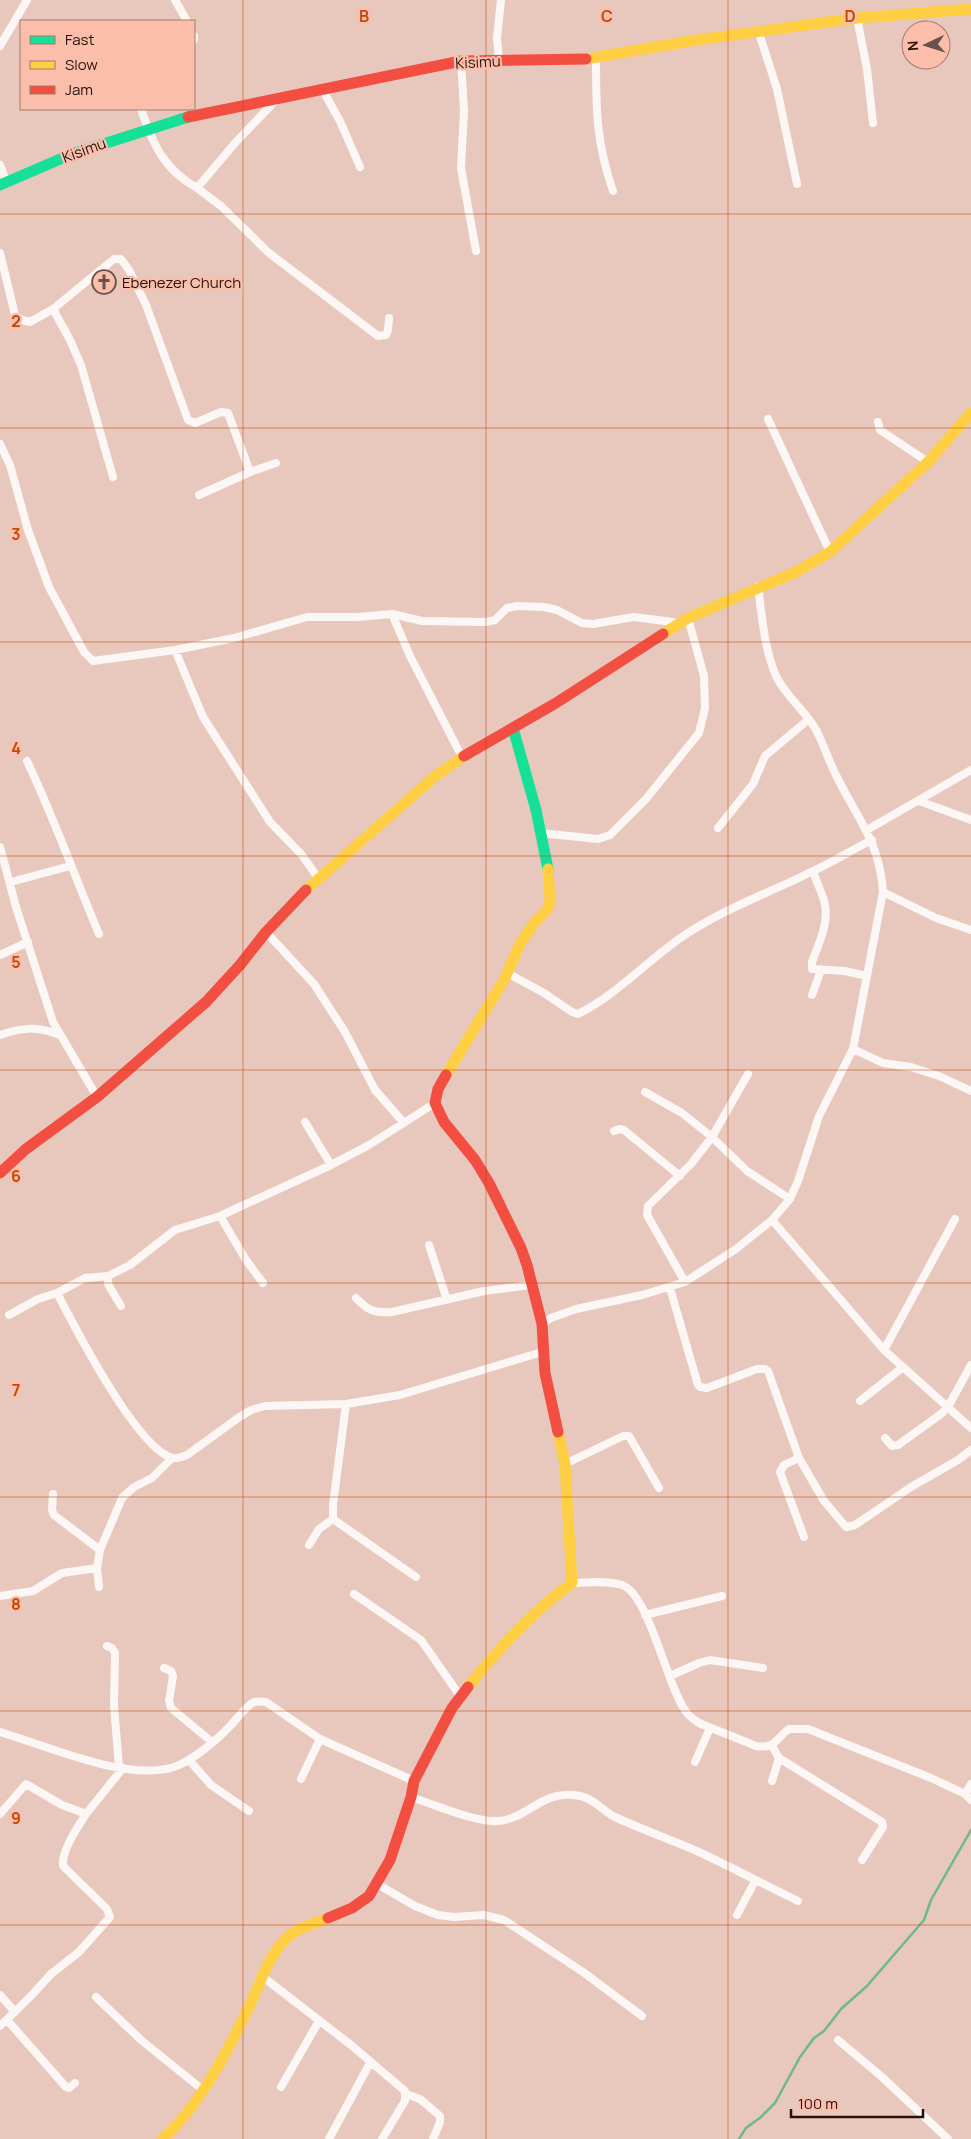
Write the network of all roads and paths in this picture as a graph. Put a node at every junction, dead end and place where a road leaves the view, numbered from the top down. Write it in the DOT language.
graph roads {
  1 [pos="27,0"];
  2 [pos="175,0"];
  3 [pos="501,0"];
  4 [pos="971,9"];
  5 [pos="857,18"];
  6 [pos="186,20"];
  7 [pos="759,33"];
  8 [pos="0,46"];
  9 [pos="596,57"];
  10 [pos="499,60"];
  11 [pos="461,61"];
  12 [pos="322,89"];
  13 [pos="279,98"];
  14 [pos="141,110"];
  15 [pos="873,123"];
  16 [pos="148,128"];
  17 [pos="0,165"];
  18 [pos="360,167"];
  19 [pos="3,183"];
  20 [pos="796,184"];
  21 [pos="197,188"];
  22 [pos="613,191"];
  23 [pos="476,251"];
  24 [pos="0,253"];
  25 [pos="52,309"];
  26 [pos="389,318"];
  27 [pos="971,413"];
  28 [pos="768,419"];
  29 [pos="878,422"];
  30 [pos="0,444"];
  31 [pos="928,462"];
  32 [pos="276,463"];
  33 [pos="250,472"];
  34 [pos="113,477"];
  35 [pos="200,496"];
  36 [pos="830,552"];
  37 [pos="758,586"];
  38 [pos="392,614"];
  39 [pos="684,620"];
  40 [pos="175,650"];
  41 [pos="809,719"];
  42 [pos="513,728"];
  43 [pos="462,757"];
  44 [pos="27,761"];
  45 [pos="971,770"];
  46 [pos="918,801"];
  47 [pos="971,820"];
  48 [pos="718,828"];
  49 [pos="867,830"];
  50 [pos="540,833"];
  51 [pos="872,840"];
  52 [pos="0,847"];
  53 [pos="70,866"];
  54 [pos="812,872"];
  55 [pos="318,878"];
  56 [pos="11,882"];
  57 [pos="883,892"];
  58 [pos="971,930"];
  59 [pos="266,932"];
  60 [pos="99,934"];
  61 [pos="28,942"];
  62 [pos="0,955"];
  63 [pos="821,970"];
  64 [pos="507,973"];
  65 [pos="868,976"];
  66 [pos="812,995"];
  67 [pos="0,1035"];
  68 [pos="60,1035"];
  69 [pos="853,1049"];
  70 [pos="748,1074"];
  71 [pos="971,1091"];
  72 [pos="645,1092"];
  73 [pos="97,1097"];
  74 [pos="435,1103"];
  75 [pos="305,1122"];
  76 [pos="404,1123"];
  77 [pos="614,1130"];
  78 [pos="712,1137"];
  79 [pos="331,1165"];
  80 [pos="0,1173"];
  81 [pos="680,1176"];
  82 [pos="790,1199"];
  83 [pos="220,1216"];
  84 [pos="955,1219"];
  85 [pos="772,1220"];
  86 [pos="429,1245"];
  87 [pos="108,1276"];
  88 [pos="263,1282"];
  89 [pos="685,1282"];
  90 [pos="532,1284"];
  91 [pos="670,1288"];
  92 [pos="57,1293"];
  93 [pos="356,1298"];
  94 [pos="447,1300"];
  95 [pos="121,1306"];
  96 [pos="9,1315"];
  97 [pos="542,1324"];
  98 [pos="884,1350"];
  99 [pos="542,1352"];
  100 [pos="971,1365"];
  101 [pos="903,1367"];
  102 [pos="860,1401"];
  103 [pos="346,1404"];
  104 [pos="948,1407"];
  105 [pos="971,1428"];
  106 [pos="884,1438"];
  107 [pos="971,1450"];
  108 [pos="172,1458"];
  109 [pos="800,1458"];
  110 [pos="566,1464"];
  111 [pos="659,1488"];
  112 [pos="53,1494"];
  113 [pos="334,1519"];
  114 [pos="804,1537"];
  115 [pos="309,1545"];
  116 [pos="100,1550"];
  117 [pos="96,1568"];
  118 [pos="416,1577"];
  119 [pos="572,1583"];
  120 [pos="99,1587"];
  121 [pos="354,1594"];
  122 [pos="0,1596"];
  123 [pos="722,1596"];
  124 [pos="645,1615"];
  125 [pos="107,1646"];
  126 [pos="164,1668"];
  127 [pos="763,1668"];
  128 [pos="670,1676"];
  129 [pos="460,1696"];
  130 [pos="710,1728"];
  131 [pos="0,1732"];
  132 [pos="320,1739"];
  133 [pos="212,1742"];
  134 [pos="772,1746"];
  135 [pos="779,1758"];
  136 [pos="189,1760"];
  137 [pos="695,1762"];
  138 [pos="121,1768"];
  139 [pos="301,1779"];
  140 [pos="414,1781"];
  141 [pos="772,1781"];
  142 [pos="971,1784"];
  143 [pos="411,1797"];
  144 [pos="968,1797"];
  145 [pos="249,1811"];
  146 [pos="0,1814"];
  147 [pos="86,1814"];
  148 [pos="862,1860"];
  149 [pos="755,1881"];
  150 [pos="378,1884"];
  151 [pos="798,1901"];
  152 [pos="737,1915"];
  153 [pos="263,1977"];
  154 [pos="0,1995"];
  155 [pos="96,1997"];
  156 [pos="16,2012"];
  157 [pos="642,2016"];
  158 [pos="7,2020"];
  159 [pos="319,2021"];
  160 [pos="0,2026"];
  161 [pos="838,2040"];
  162 [pos="370,2063"];
  163 [pos="75,2083"];
  164 [pos="281,2087"];
  165 [pos="202,2090"];
  166 [pos="406,2094"];
  167 [pos="162,2139"];
  168 [pos="329,2139"];
  169 [pos="382,2139"];
  170 [pos="432,2139"];
  171 [pos="948,2139"];
  1 -- 8 [label="street"];
  2 -- 6 [label="street"];
  3 -- 10 [label="street"];
  4 -- 5 [label="street, Kisimu"];
  5 -- 7 [label="street, Kisimu"];
  5 -- 15 [label="street"];
  7 -- 9 [label="street, Kisimu"];
  7 -- 20 [label="street"];
  9 -- 10 [label="street, Kisimu"];
  9 -- 22 [label="street"];
  10 -- 11 [label="street, Kisimu"];
  11 -- 12 [label="street, Kisimu"];
  11 -- 23 [label="street"];
  12 -- 13 [label="street, Kisimu"];
  12 -- 18 [label="street"];
  13 -- 16 [label="street, Kisimu"];
  13 -- 21 [label="street"];
  14 -- 16 [label="street"];
  16 -- 19 [label="street, Kisimu"];
  16 -- 21 [label="street"];
  17 -- 19 [label="street"];
  21 -- 26 [label="street"];
  24 -- 25 [label="street"];
  25 -- 33 [label="street"];
  25 -- 34 [label="street"];
  27 -- 31 [label="street"];
  28 -- 36 [label="street"];
  29 -- 31 [label="street"];
  30 -- 40 [label="street"];
  31 -- 36 [label="street"];
  32 -- 33 [label="street"];
  33 -- 35 [label="street"];
  36 -- 37 [label="street"];
  37 -- 39 [label="street"];
  37 -- 41 [label="street"];
  38 -- 39 [label="street"];
  38 -- 40 [label="street"];
  38 -- 43 [label="street"];
  39 -- 42 [label="street"];
  39 -- 50 [label="street"];
  40 -- 55 [label="street"];
  41 -- 48 [label="street"];
  41 -- 49 [label="street"];
  42 -- 43 [label="street"];
  42 -- 50 [label="street"];
  43 -- 55 [label="street"];
  44 -- 53 [label="street"];
  45 -- 46 [label="street"];
  46 -- 47 [label="street"];
  46 -- 49 [label="street"];
  49 -- 51 [label="street"];
  50 -- 64 [label="street"];
  51 -- 54 [label="street"];
  51 -- 57 [label="street"];
  52 -- 56 [label="street"];
  53 -- 56 [label="street"];
  53 -- 60 [label="street"];
  54 -- 63 [label="street"];
  54 -- 64 [label="street"];
  55 -- 59 [label="street"];
  56 -- 61 [label="street"];
  57 -- 58 [label="street"];
  57 -- 65 [label="street"];
  59 -- 73 [label="street"];
  59 -- 76 [label="street"];
  61 -- 62 [label="street"];
  61 -- 68 [label="street"];
  63 -- 65 [label="street"];
  63 -- 66 [label="street"];
  64 -- 74 [label="street"];
  65 -- 69 [label="street"];
  67 -- 68 [label="street"];
  68 -- 73 [label="street"];
  69 -- 71 [label="street"];
  69 -- 82 [label="street"];
  70 -- 78 [label="street"];
  72 -- 78 [label="street"];
  73 -- 80 [label="street"];
  74 -- 76 [label="street"];
  74 -- 90 [label="street"];
  75 -- 79 [label="street"];
  76 -- 79 [label="street"];
  77 -- 81 [label="street"];
  78 -- 81 [label="street"];
  78 -- 82 [label="street"];
  79 -- 83 [label="street"];
  81 -- 89 [label="street"];
  82 -- 85 [label="street"];
  83 -- 87 [label="street"];
  83 -- 88 [label="street"];
  84 -- 98 [label="street"];
  85 -- 89 [label="street"];
  85 -- 98 [label="street"];
  86 -- 94 [label="street"];
  87 -- 92 [label="street"];
  87 -- 95 [label="street"];
  89 -- 91 [label="street"];
  90 -- 94 [label="street"];
  90 -- 97 [label="street"];
  91 -- 97 [label="street"];
  91 -- 109 [label="street"];
  92 -- 96 [label="street"];
  92 -- 108 [label="street"];
  93 -- 94 [label="street"];
  97 -- 99 [label="street"];
  98 -- 101 [label="street"];
  99 -- 103 [label="street"];
  99 -- 110 [label="street"];
  100 -- 104 [label="street"];
  101 -- 102 [label="street"];
  101 -- 104 [label="street"];
  103 -- 108 [label="street"];
  103 -- 113 [label="street"];
  104 -- 105 [label="street"];
  104 -- 106 [label="street"];
  107 -- 109 [label="street"];
  108 -- 116 [label="street"];
  109 -- 114 [label="street"];
  110 -- 111 [label="street"];
  110 -- 119 [label="street"];
  112 -- 116 [label="street"];
  113 -- 115 [label="street"];
  113 -- 118 [label="street"];
  116 -- 117 [label="street"];
  117 -- 120 [label="street"];
  117 -- 122 [label="street"];
  119 -- 124 [label="street"];
  119 -- 129 [label="street"];
  121 -- 129 [label="street"];
  123 -- 124 [label="street"];
  124 -- 128 [label="street"];
  125 -- 138 [label="street"];
  126 -- 133 [label="street"];
  127 -- 128 [label="street"];
  128 -- 130 [label="street"];
  129 -- 140 [label="street"];
  130 -- 134 [label="street"];
  130 -- 137 [label="street"];
  131 -- 138 [label="street"];
  132 -- 133 [label="street"];
  132 -- 139 [label="street"];
  132 -- 140 [label="street"];
  133 -- 136 [label="street"];
  134 -- 135 [label="street"];
  134 -- 144 [label="street"];
  135 -- 141 [label="street"];
  135 -- 148 [label="street"];
  136 -- 138 [label="street"];
  136 -- 145 [label="street"];
  138 -- 147 [label="street"];
  140 -- 143 [label="street"];
  142 -- 144 [label="street"];
  143 -- 149 [label="street"];
  143 -- 150 [label="street"];
  146 -- 147 [label="street"];
  147 -- 156 [label="street"];
  149 -- 151 [label="street"];
  149 -- 152 [label="street"];
  150 -- 153 [label="street"];
  150 -- 157 [label="street"];
  153 -- 159 [label="street"];
  153 -- 165 [label="street"];
  154 -- 156 [label="street"];
  155 -- 165 [label="street"];
  156 -- 158 [label="street"];
  158 -- 160 [label="street"];
  158 -- 163 [label="street"];
  159 -- 162 [label="street"];
  159 -- 164 [label="street"];
  161 -- 171 [label="street"];
  162 -- 166 [label="street"];
  162 -- 168 [label="street"];
  165 -- 167 [label="street"];
  166 -- 169 [label="street"];
  166 -- 170 [label="street"];
}
